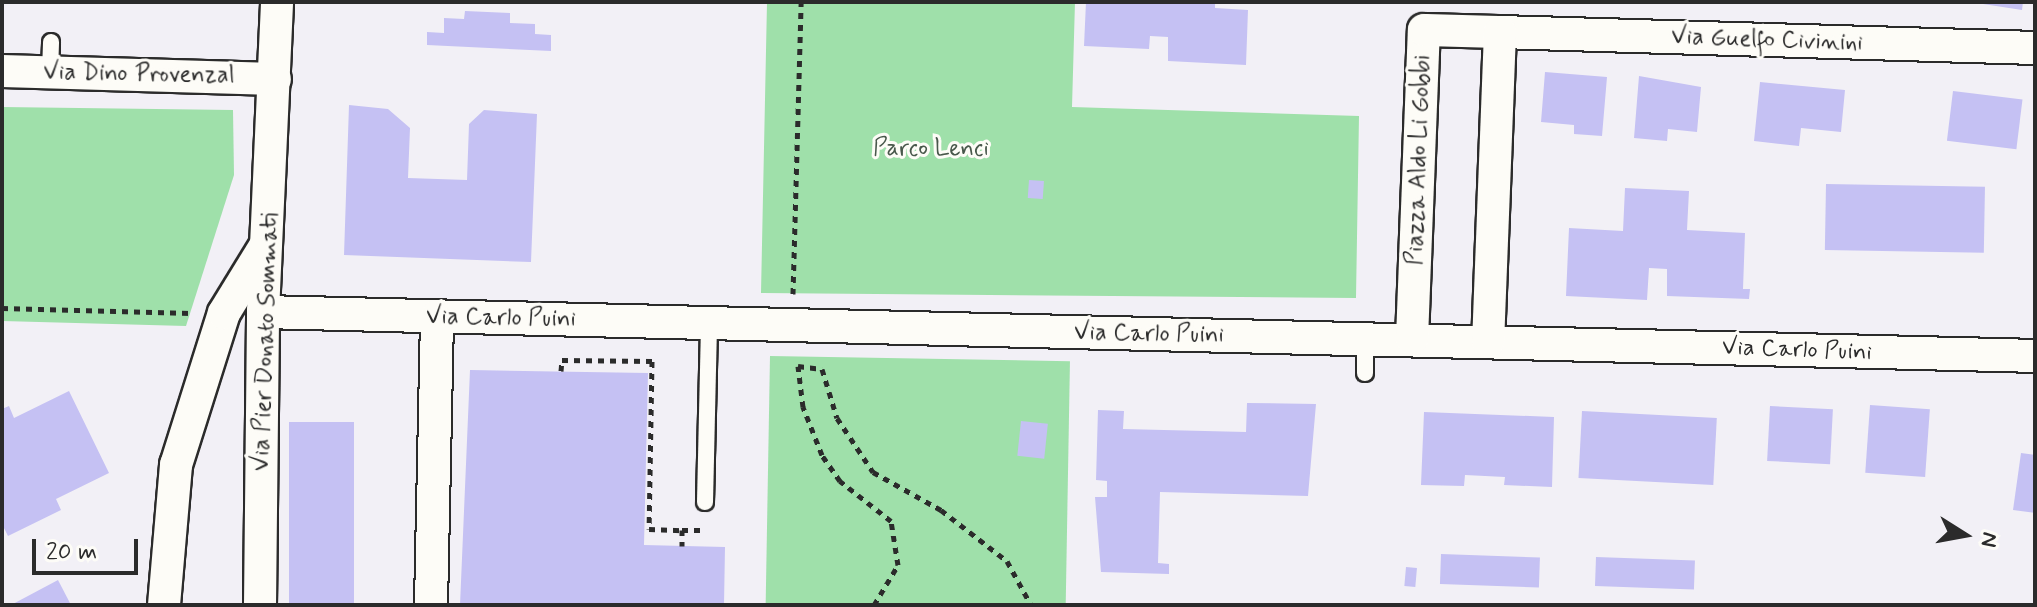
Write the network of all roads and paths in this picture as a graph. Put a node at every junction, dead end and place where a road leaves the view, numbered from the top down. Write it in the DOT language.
graph roads {
  1 [pos="277,2"];
  2 [pos="801,2"];
  3 [pos="1500,32"];
  4 [pos="2035,48"];
  5 [pos="2,71"];
  6 [pos="275,79"];
  7 [pos="267,244"];
  8 [pos="793,276"];
  9 [pos="2,308"];
  10 [pos="263,312"];
  11 [pos="224,313"];
  12 [pos="445,316"];
  13 [pos="709,322"];
  14 [pos="1365,339"];
  15 [pos="1412,339"];
  16 [pos="1488,342"];
  17 [pos="548,355"];
  18 [pos="2035,356"];
  19 [pos="1365,373"];
  20 [pos="705,502"];
  21 [pos="682,546"];
  22 [pos="164,605"];
  23 [pos="260,605"];
  24 [pos="431,605"];
  25 [pos="446,605"];
  26 [pos="874,605"];
  27 [pos="1031,605"];
  1 -- 6 [label="street, Via Pier Donato Sommati"];
  2 -- 8 [label="path"];
  3 -- 4 [label="street, Via Guelfo Civinini"];
  3 -- 15 [label="street, Piazza Aldo Li Gobbi"];
  3 -- 16 [label="street"];
  5 -- 6 [label="street, Via Dino Provenzal"];
  6 -- 7 [label="street, Via Pier Donato Sommati"];
  7 -- 10 [label="street, Via Pier Donato Sommati"];
  7 -- 11 [label="street"];
  9 -- 11 [label="path"];
  10 -- 12 [label="street, Via Carlo Puini"];
  10 -- 23 [label="street, Via Pier Donato Sommati"];
  11 -- 22 [label="street"];
  12 -- 13 [label="street, Via Carlo Puini"];
  12 -- 24 [label="street"];
  12 -- 25 [label="lane"];
  13 -- 14 [label="street, Via Carlo Puini"];
  13 -- 20 [label="lane"];
  14 -- 15 [label="street, Via Carlo Puini"];
  14 -- 19 [label="lane"];
  15 -- 16 [label="street, Via Carlo Puini"];
  16 -- 18 [label="street, Via Carlo Puini"];
  17 -- 21 [label="path"];
  26 -- 27 [label="path"];
}
